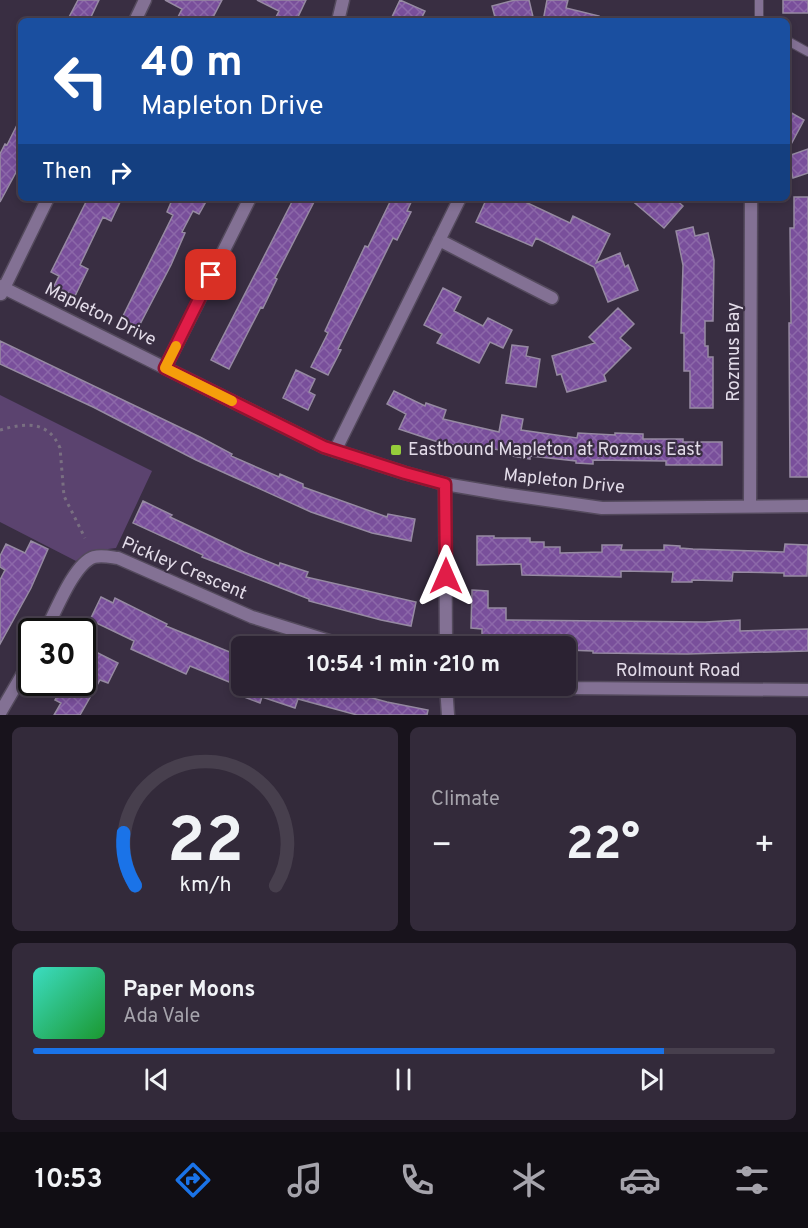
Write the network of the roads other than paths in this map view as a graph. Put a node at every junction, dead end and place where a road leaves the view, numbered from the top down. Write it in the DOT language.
graph roads {
  1 [pos="145,0"];
  2 [pos="343,0"];
  3 [pos="759,0"];
  4 [pos="136,18"];
  5 [pos="339,18"];
  6 [pos="760,18"];
  7 [pos="790,42"];
  8 [pos="808,52"];
  9 [pos="46,201"];
  10 [pos="248,201"];
  11 [pos="458,201"];
  12 [pos="751,201"];
  13 [pos="439,240"];
  14 [pos="1,290"];
  15 [pos="552,298"];
  16 [pos="165,368"];
  17 [pos="335,451"];
  18 [pos="445,484"];
  19 [pos="750,506"];
  20 [pos="808,506"];
  21 [pos="52,618"];
  22 [pos="313,636"];
  23 [pos="446,636"];
  24 [pos="18,682"];
  25 [pos="576,688"];
  26 [pos="808,690"];
  27 [pos="447,696"];
  28 [pos="0,713"];
  29 [pos="448,715"];
  1 -- 4 [label="street"];
  2 -- 5 [label="street"];
  3 -- 6 [label="lane"];
  7 -- 8 [label="lane"];
  9 -- 14 [label="street"];
  10 -- 16 [label="street"];
  11 -- 13 [label="street"];
  12 -- 19 [label="street, Rozmus Bay"];
  13 -- 15 [label="street"];
  13 -- 17 [label="street"];
  14 -- 16 [label="street, Mapleton Drive"];
  16 -- 17 [label="street, Mapleton Drive"];
  17 -- 18 [label="street, Mapleton Drive"];
  18 -- 19 [label="street, Mapleton Drive"];
  18 -- 23 [label="street"];
  19 -- 20 [label="street, Mapleton Drive"];
  21 -- 22 [label="street, Pickley Crescent"];
  24 -- 28 [label="street"];
  25 -- 26 [label="street, Rolmount Road"];
  27 -- 29 [label="street"];
}
